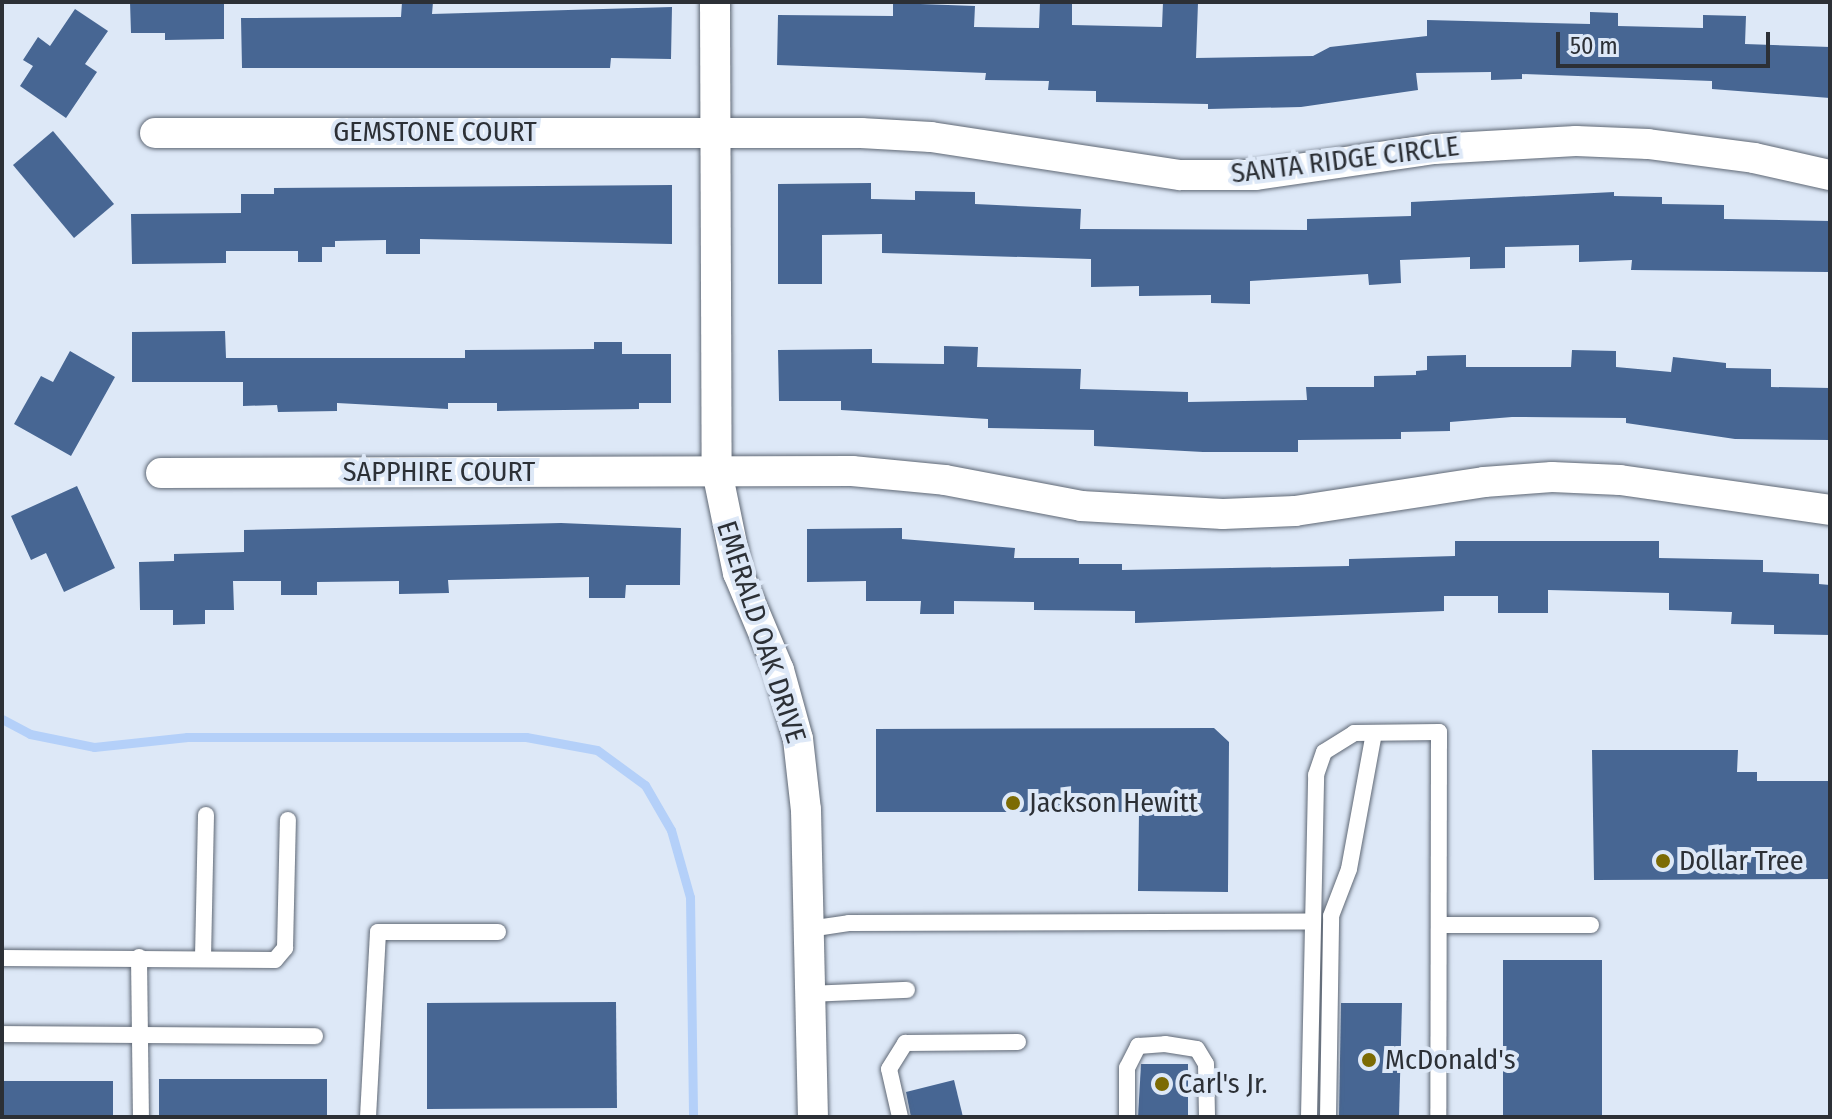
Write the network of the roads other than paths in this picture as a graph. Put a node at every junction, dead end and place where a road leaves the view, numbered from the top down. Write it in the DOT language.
graph roads {
  1 [pos="715,2"];
  2 [pos="715,132"];
  3 [pos="155,133"];
  4 [pos="1830,175"];
  5 [pos="717,471"];
  6 [pos="161,473"];
  7 [pos="1830,510"];
  8 [pos="1374,733"];
  9 [pos="206,815"];
  10 [pos="288,820"];
  11 [pos="1313,921"];
  12 [pos="1439,925"];
  13 [pos="1591,925"];
  14 [pos="809,929"];
  15 [pos="498,932"];
  16 [pos="139,957"];
  17 [pos="2,958"];
  18 [pos="203,958"];
  19 [pos="907,990"];
  20 [pos="810,994"];
  21 [pos="2,1034"];
  22 [pos="142,1035"];
  23 [pos="315,1036"];
  24 [pos="1018,1042"];
  25 [pos="141,1117"];
  26 [pos="368,1117"];
  27 [pos="813,1117"];
  28 [pos="900,1117"];
  29 [pos="1127,1117"];
  30 [pos="1207,1117"];
  31 [pos="1309,1117"];
  32 [pos="1328,1117"];
  33 [pos="1438,1117"];
  1 -- 2 [label="street, EMERALD OAK DRIVE"];
  2 -- 3 [label="street, GEMSTONE COURT"];
  2 -- 4 [label="street, SANTA RIDGE CIRCLE"];
  2 -- 5 [label="street, EMERALD OAK DRIVE"];
  5 -- 6 [label="street, SAPPHIRE COURT"];
  5 -- 7 [label="street"];
  5 -- 14 [label="street, EMERALD OAK DRIVE"];
  8 -- 11 [label="lane"];
  8 -- 12 [label="lane"];
  8 -- 32 [label="lane"];
  9 -- 18 [label="lane"];
  10 -- 18 [label="lane"];
  11 -- 14 [label="lane"];
  11 -- 31 [label="lane"];
  12 -- 13 [label="lane"];
  12 -- 33 [label="lane"];
  14 -- 20 [label="street, EMERALD OAK DRIVE"];
  15 -- 26 [label="lane"];
  16 -- 17 [label="lane"];
  16 -- 18 [label="lane"];
  16 -- 22 [label="lane"];
  19 -- 20 [label="lane"];
  20 -- 27 [label="street, EMERALD OAK DRIVE"];
  21 -- 22 [label="lane"];
  22 -- 23 [label="lane"];
  22 -- 25 [label="lane"];
  24 -- 28 [label="lane"];
  29 -- 30 [label="lane"];
}
